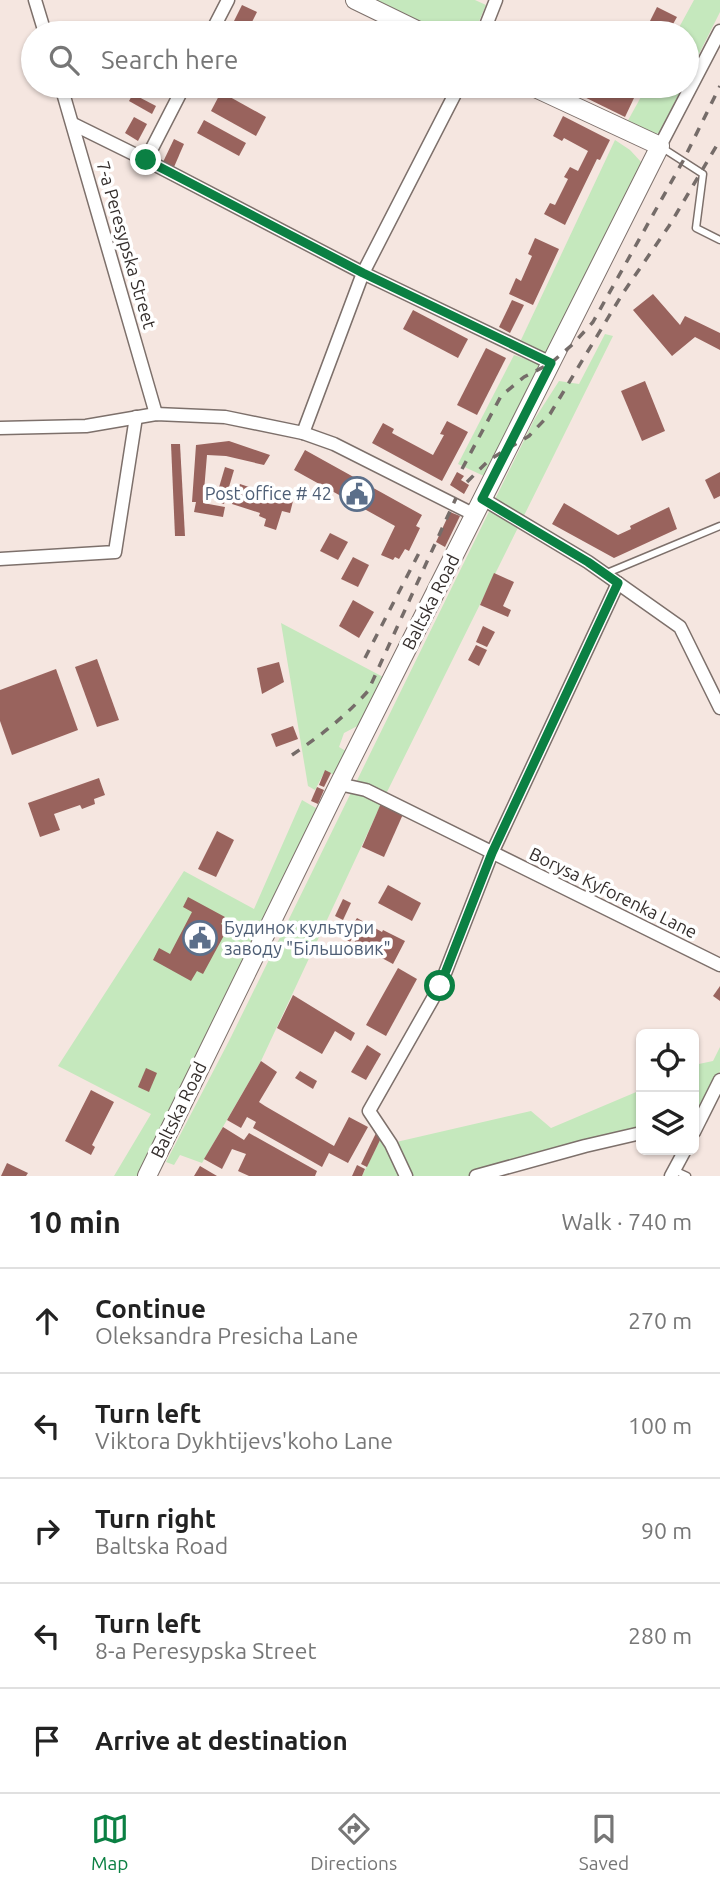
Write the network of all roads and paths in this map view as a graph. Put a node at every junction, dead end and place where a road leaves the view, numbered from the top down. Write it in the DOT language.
graph roads {
  1 [pos="35,0"];
  2 [pos="229,0"];
  3 [pos="355,0"];
  4 [pos="496,0"];
  5 [pos="41,21"];
  6 [pos="218,21"];
  7 [pos="398,21"];
  8 [pos="488,21"];
  9 [pos="720,31"];
  10 [pos="699,71"];
  11 [pos="65,98"];
  12 [pos="178,98"];
  13 [pos="453,98"];
  14 [pos="557,98"];
  15 [pos="685,98"];
  16 [pos="73,124"];
  17 [pos="660,146"];
  18 [pos="146,160"];
  19 [pos="720,240"];
  20 [pos="363,273"];
  21 [pos="551,363"];
  22 [pos="156,414"];
  23 [pos="136,417"];
  24 [pos="0,428"];
  25 [pos="303,433"];
  26 [pos="479,507"];
  27 [pos="720,526"];
  28 [pos="0,559"];
  29 [pos="605,574"];
  30 [pos="618,583"];
  31 [pos="720,708"];
  32 [pos="339,784"];
  33 [pos="492,853"];
  34 [pos="720,965"];
  35 [pos="720,1080"];
  36 [pos="699,1122"];
  37 [pos="636,1134"];
  38 [pos="681,1155"];
  39 [pos="673,1173"];
  40 [pos="147,1176"];
  41 [pos="406,1176"];
  42 [pos="476,1176"];
  43 [pos="687,1176"];
  1 -- 5 [label="street"];
  2 -- 6 [label="street"];
  3 -- 7 [label="main road"];
  4 -- 8 [label="street"];
  9 -- 10 [label="street, Baltska Road"];
  11 -- 16 [label="street, 7-a Peresypska Street"];
  12 -- 18 [label="street"];
  13 -- 20 [label="street"];
  14 -- 17 [label="main road"];
  15 -- 17 [label="street, Baltska Road"];
  16 -- 18 [label="street"];
  16 -- 22 [label="street, 7-a Peresypska Street"];
  17 -- 19 [label="lane"];
  17 -- 21 [label="main road, Baltska Road"];
  18 -- 20 [label="street"];
  20 -- 21 [label="street"];
  20 -- 25 [label="street"];
  21 -- 26 [label="main road, Baltska Road"];
  22 -- 23 [label="street"];
  22 -- 25 [label="street"];
  23 -- 24 [label="street"];
  23 -- 28 [label="street"];
  25 -- 26 [label="street"];
  26 -- 29 [label="street"];
  26 -- 32 [label="main road, Baltska Road"];
  27 -- 29 [label="lane"];
  29 -- 30 [label="street"];
  30 -- 31 [label="street"];
  30 -- 33 [label="street"];
  32 -- 33 [label="street, Borysa Kyforenka Lane"];
  32 -- 40 [label="main road, Baltska Road"];
  33 -- 34 [label="street, Borysa Kyforenka Lane"];
  33 -- 41 [label="street"];
  35 -- 36 [label="street"];
  37 -- 42 [label="street"];
  38 -- 39 [label="street"];
  39 -- 43 [label="lane"];
}
